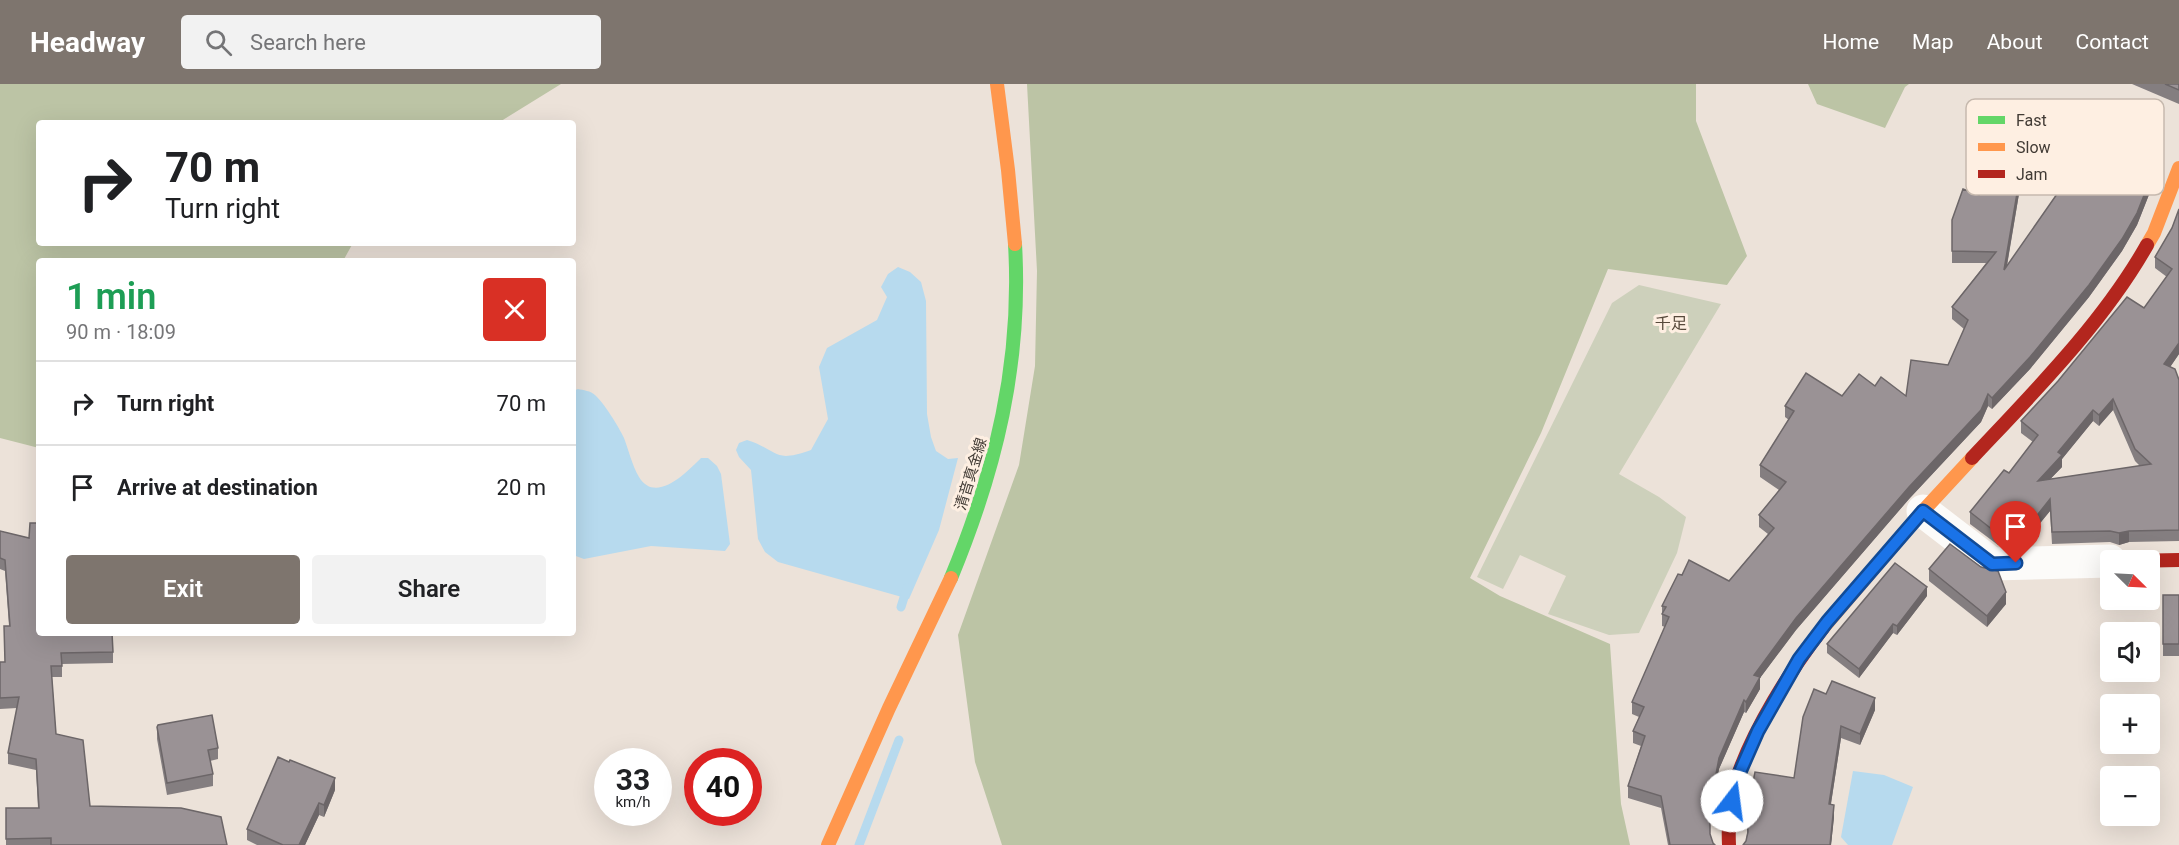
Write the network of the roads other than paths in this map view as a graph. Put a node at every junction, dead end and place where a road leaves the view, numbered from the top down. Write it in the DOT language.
graph roads {
  1 [pos="997,84"];
  2 [pos="2179,168"];
  3 [pos="1923,511"];
  4 [pos="2160,560"];
  5 [pos="2179,560"];
  6 [pos="2100,561"];
  7 [pos="828,845"];
  8 [pos="1729,845"];
  1 -- 7 [label="street, 清音真金線"];
  2 -- 3 [label="street"];
  3 -- 6 [label="street"];
  3 -- 8 [label="street"];
  4 -- 5 [label="street"];
}
